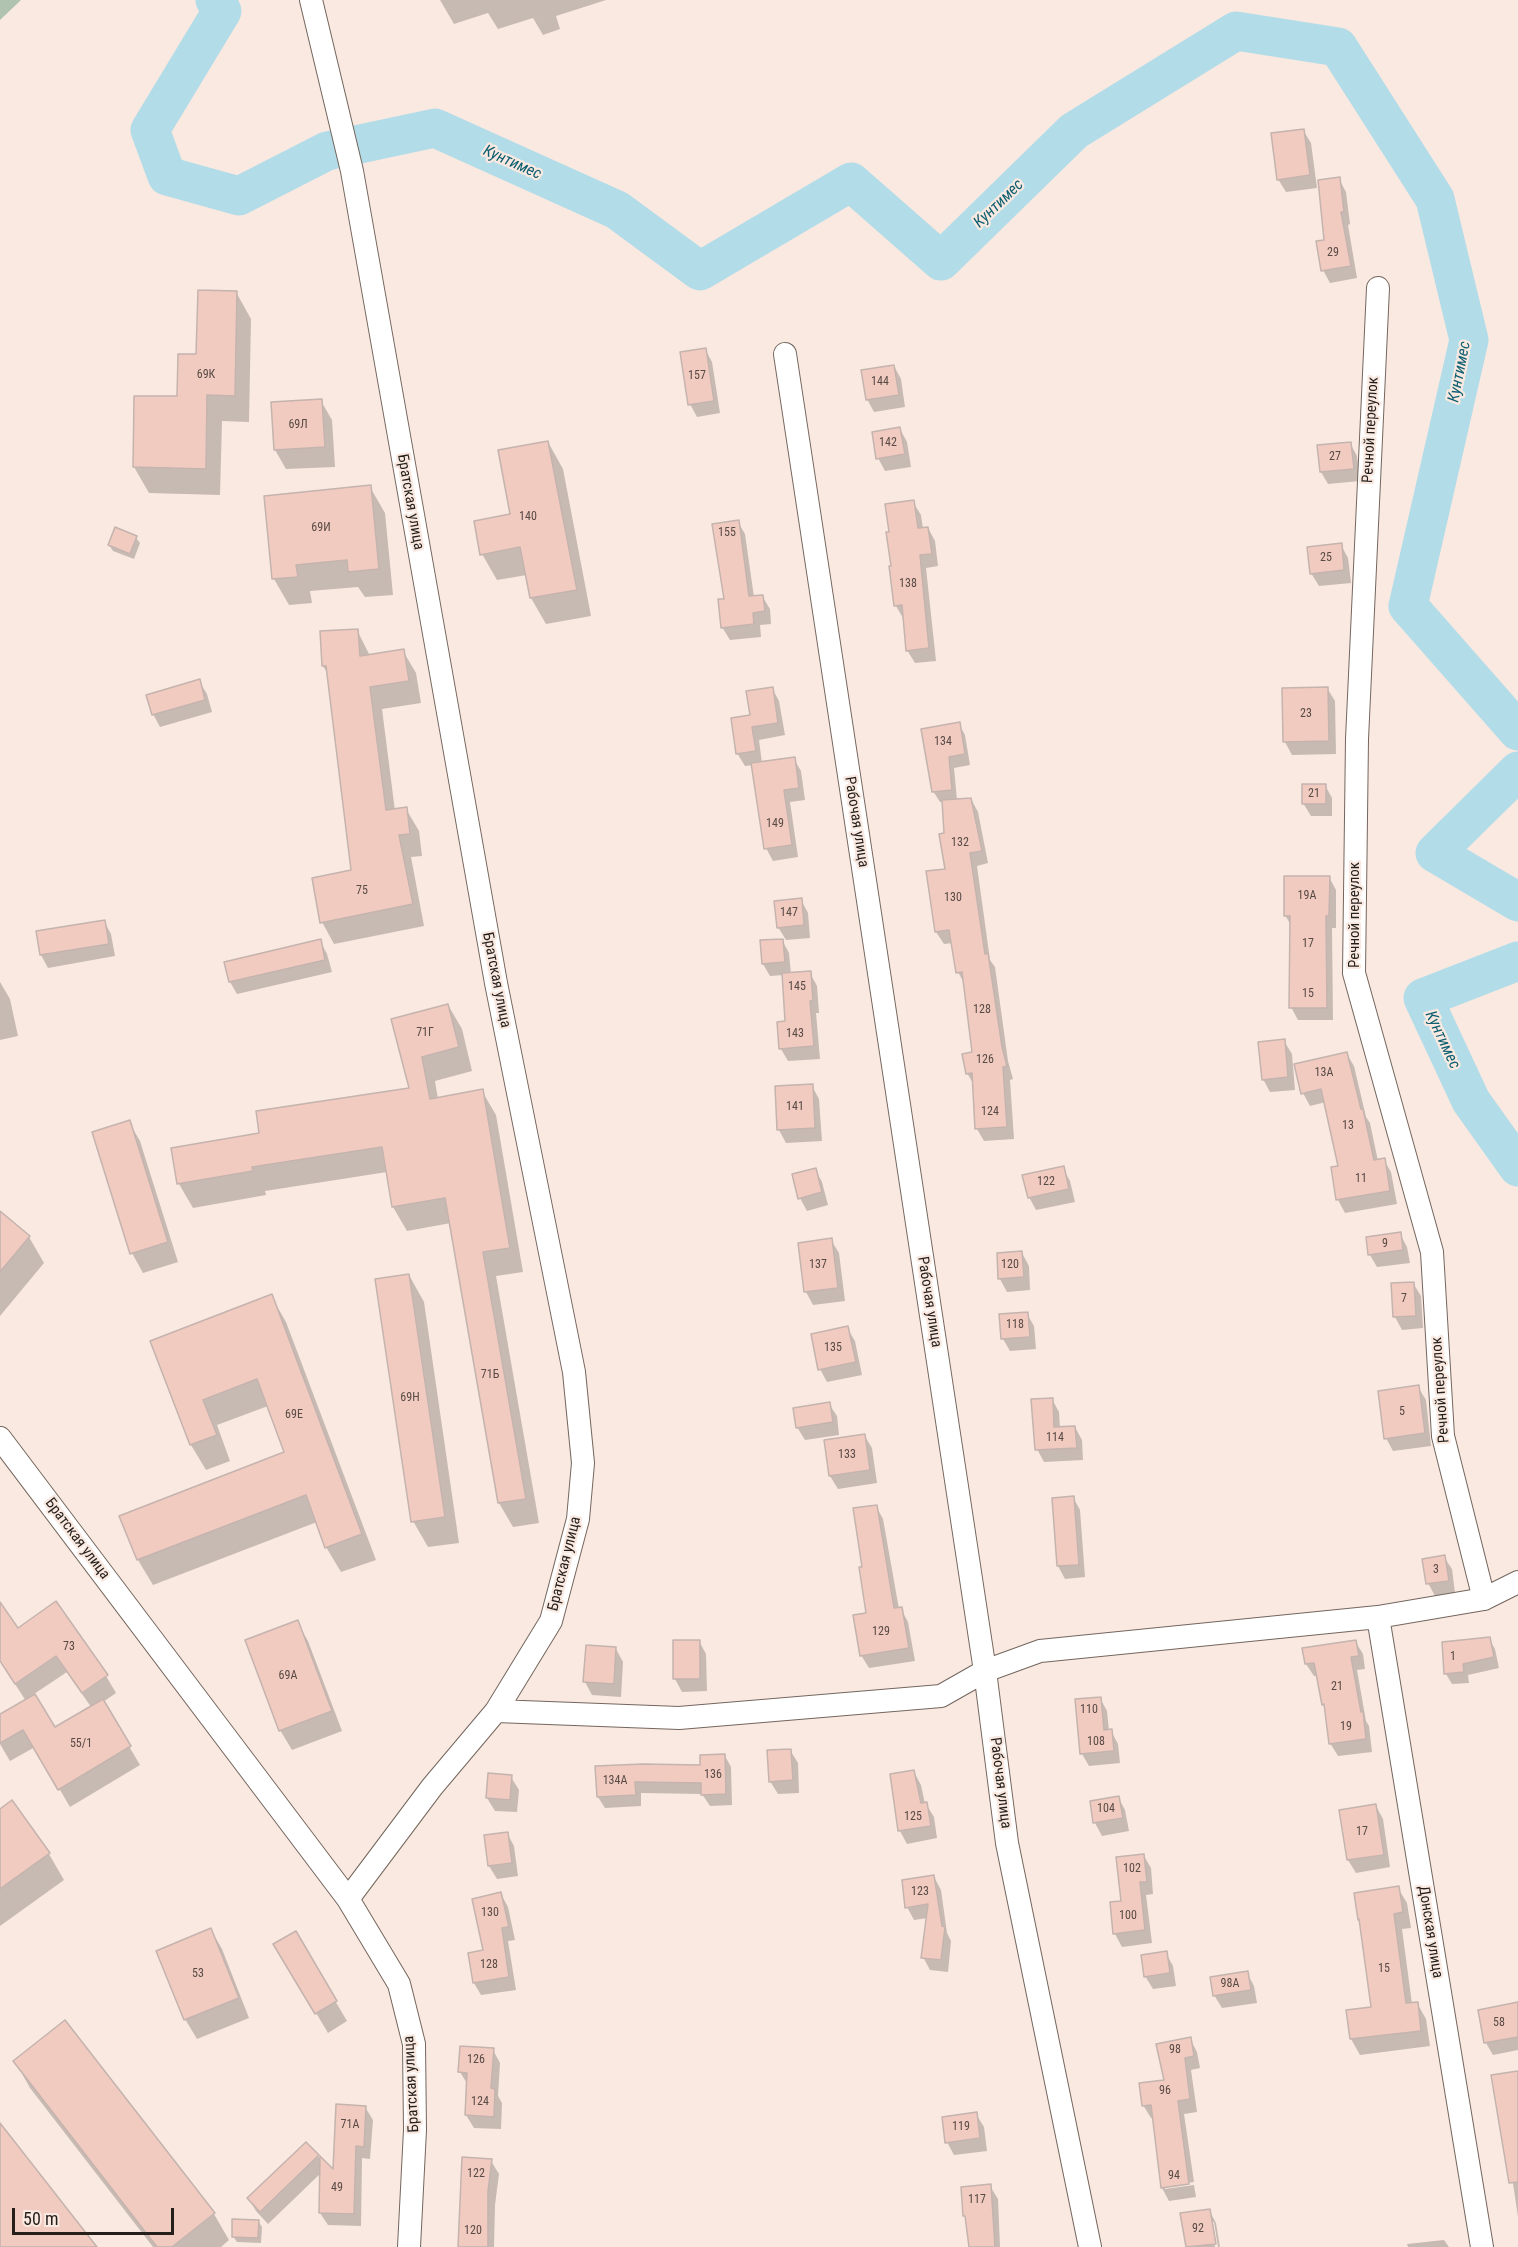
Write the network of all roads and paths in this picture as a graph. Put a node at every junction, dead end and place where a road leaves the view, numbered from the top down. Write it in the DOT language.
graph roads {
  1 [pos="311,0"];
  2 [pos="1378,288"];
  3 [pos="785,354"];
  4 [pos="0,1438"];
  5 [pos="1518,1582"];
  6 [pos="1484,1599"];
  7 [pos="1378,1617"];
  8 [pos="985,1671"];
  9 [pos="496,1711"];
  10 [pos="348,1899"];
  11 [pos="410,2247"];
  12 [pos="1090,2247"];
  13 [pos="1482,2247"];
  1 -- 9 [label="street, Братская улица"];
  2 -- 6 [label="street, Речной переулок"];
  3 -- 8 [label="street, Рабочая улица"];
  4 -- 10 [label="street, Братская улица"];
  5 -- 6 [label="street"];
  6 -- 7 [label="street"];
  7 -- 8 [label="street"];
  7 -- 13 [label="street, Донская улица"];
  8 -- 9 [label="street"];
  8 -- 12 [label="street, Рабочая улица"];
  9 -- 10 [label="street, Братская улица"];
  10 -- 11 [label="street, Братская улица"];
}
